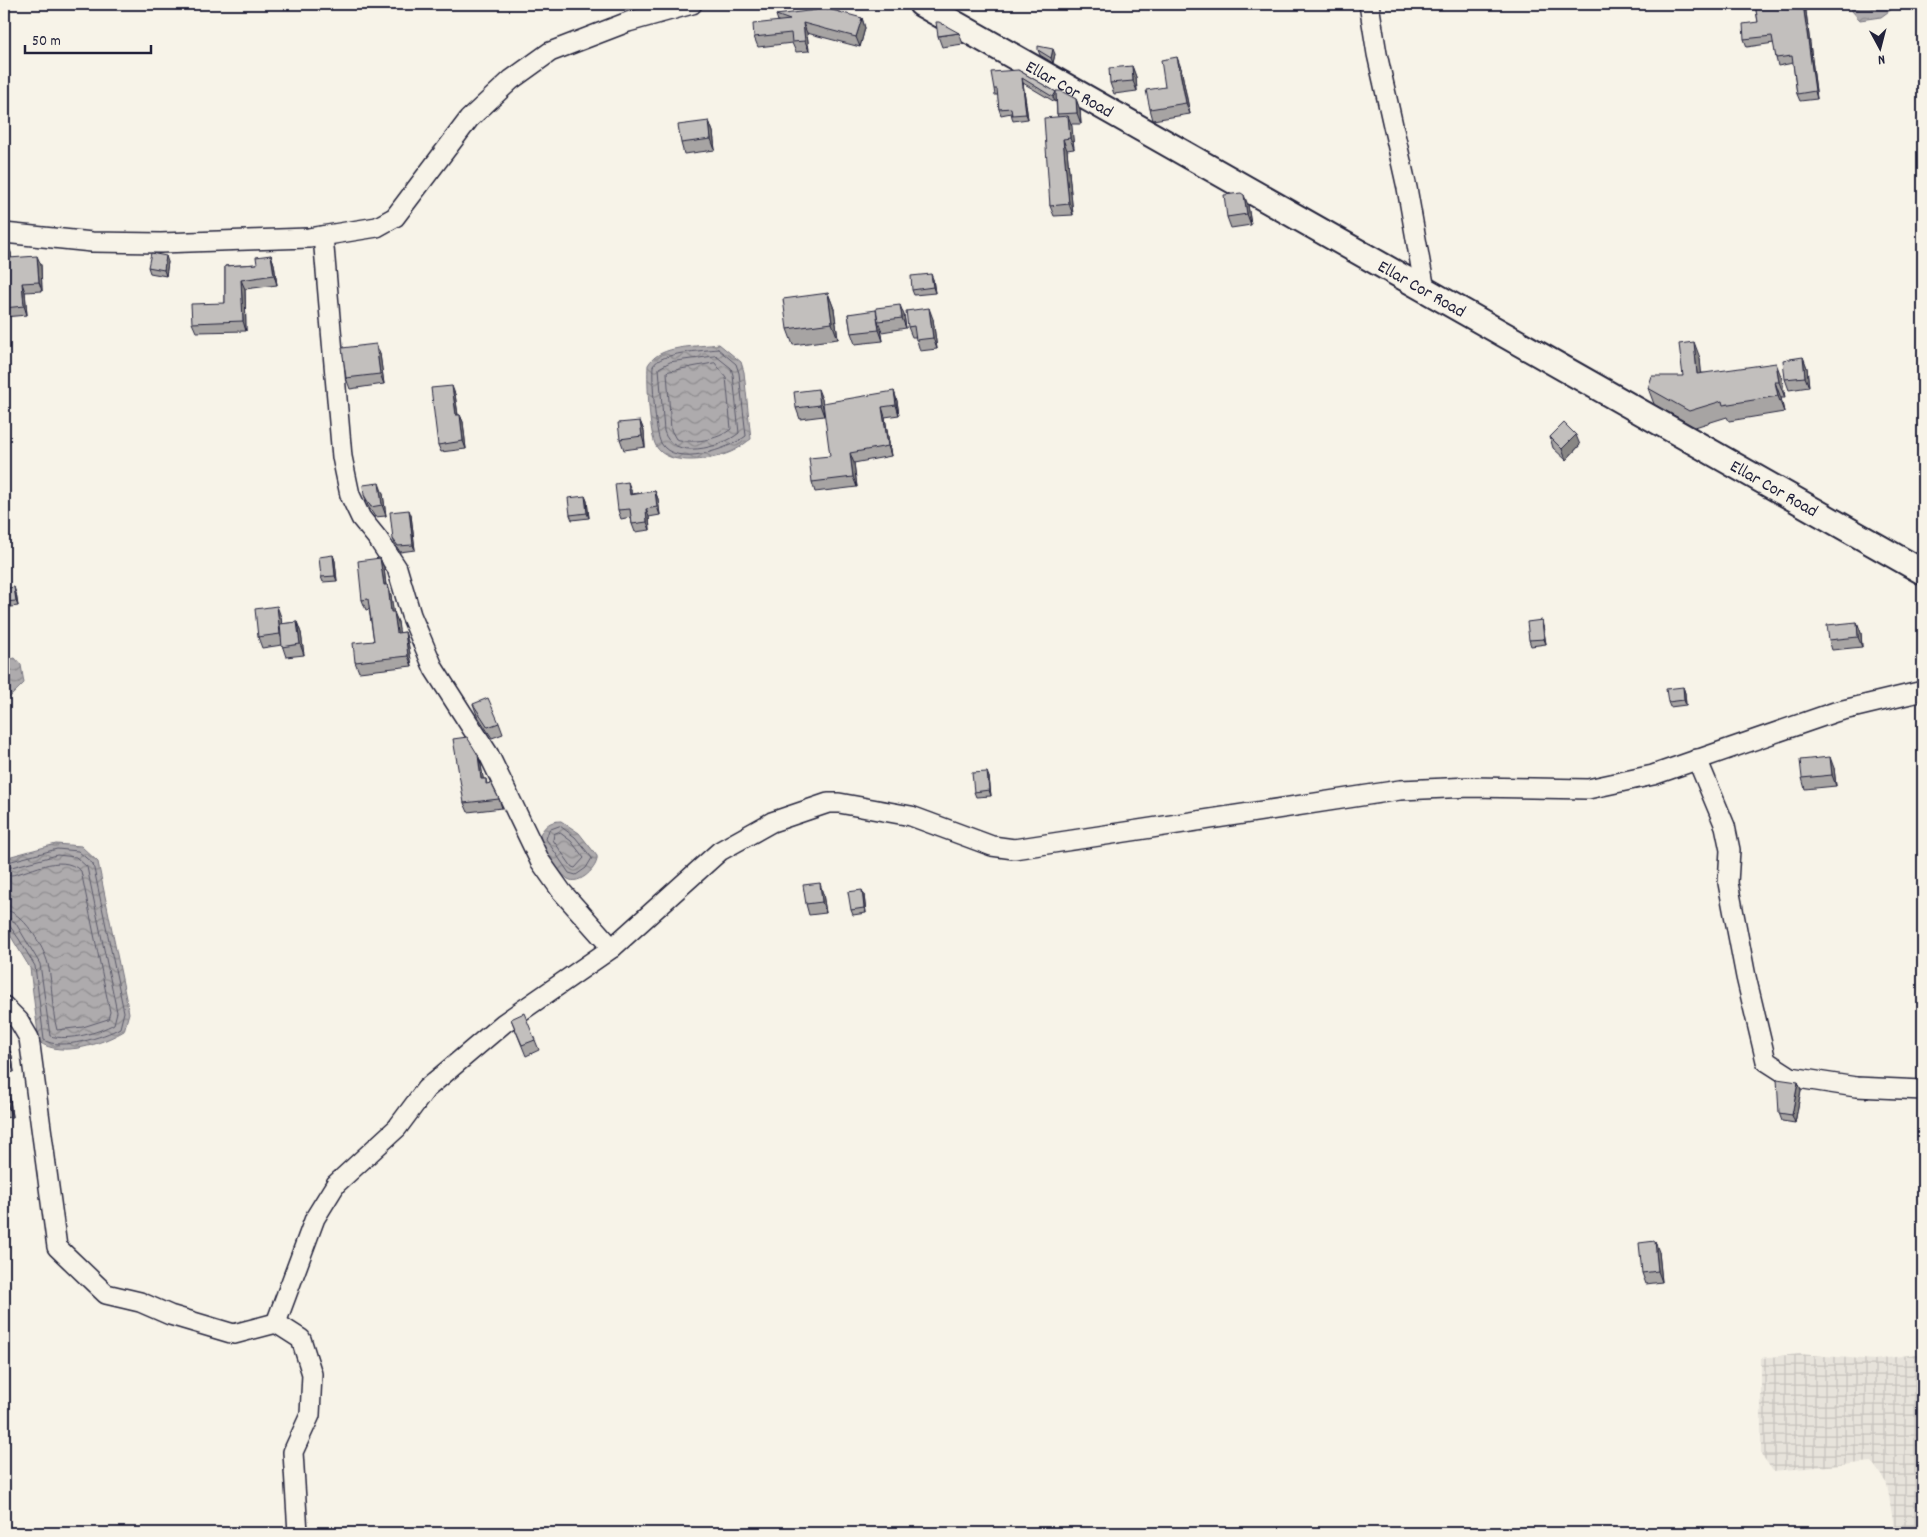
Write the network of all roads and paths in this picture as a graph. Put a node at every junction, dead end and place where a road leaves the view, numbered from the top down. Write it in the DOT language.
graph roads {
  1 [pos="692,4"];
  2 [pos="921,4"];
  3 [pos="1369,4"];
  4 [pos="4,234"];
  5 [pos="324,236"];
  6 [pos="1425,290"];
  7 [pos="1923,572"];
  8 [pos="1923,691"];
  9 [pos="1697,759"];
  10 [pos="612,948"];
  11 [pos="4,1006"];
  12 [pos="1923,1090"];
  13 [pos="276,1322"];
  14 [pos="298,1533"];
  1 -- 5 [label="street"];
  2 -- 6 [label="main road, Ellar Cor Road"];
  3 -- 6 [label="street"];
  4 -- 5 [label="street"];
  5 -- 10 [label="street"];
  6 -- 7 [label="main road, Ellar Cor Road"];
  8 -- 9 [label="street"];
  9 -- 10 [label="street"];
  9 -- 12 [label="street"];
  10 -- 13 [label="street"];
  11 -- 13 [label="street"];
  13 -- 14 [label="street"];
}
